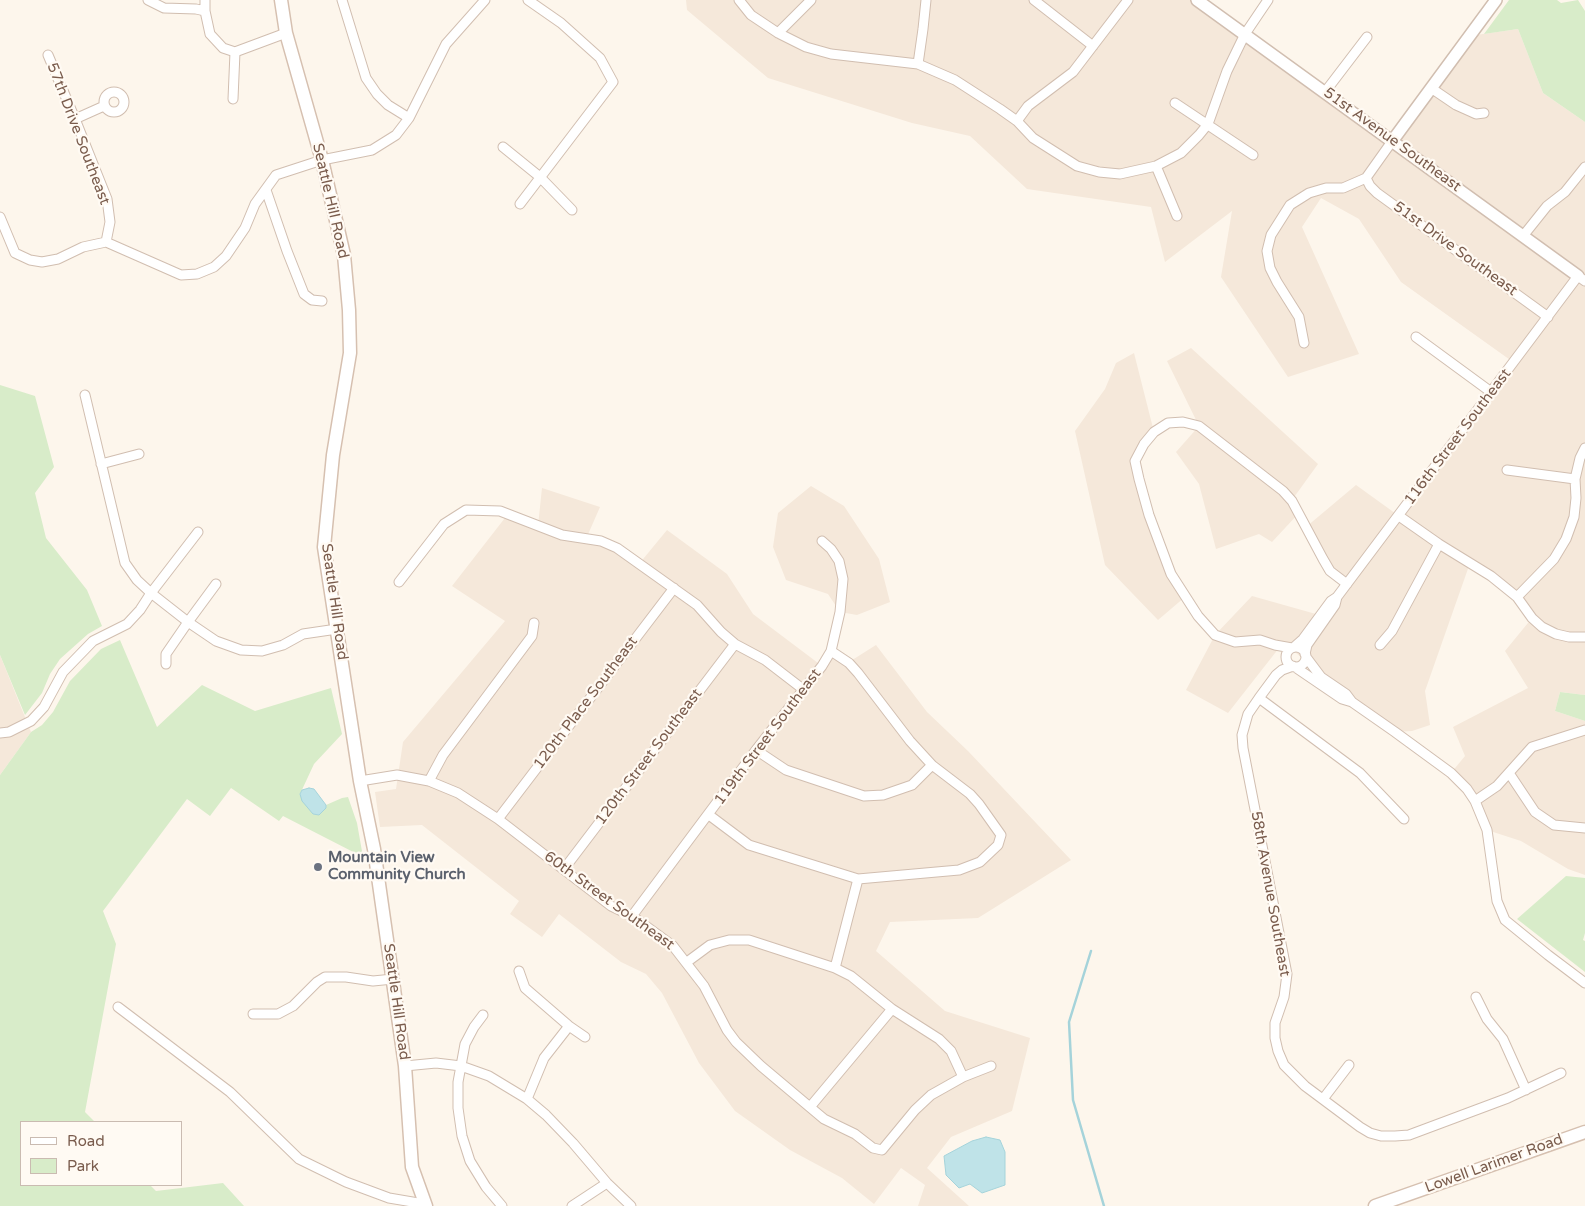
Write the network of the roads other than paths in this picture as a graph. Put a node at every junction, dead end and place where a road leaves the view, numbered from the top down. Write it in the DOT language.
graph roads {
  1 [pos="148,0"];
  2 [pos="205,0"];
  3 [pos="281,0"];
  4 [pos="342,0"];
  5 [pos="485,0"];
  6 [pos="528,0"];
  7 [pos="740,0"];
  8 [pos="811,0"];
  9 [pos="926,0"];
  10 [pos="1034,0"];
  11 [pos="1128,0"];
  12 [pos="1197,0"];
  13 [pos="1268,0"];
  14 [pos="1496,0"];
  15 [pos="205,11"];
  16 [pos="778,32"];
  17 [pos="286,33"];
  18 [pos="1245,34"];
  19 [pos="1367,37"];
  20 [pos="1094,46"];
  21 [pos="235,52"];
  22 [pos="48,55"];
  23 [pos="918,64"];
  24 [pos="1431,88"];
  25 [pos="1325,92"];
  26 [pos="233,99"];
  27 [pos="1175,103"];
  28 [pos="104,106"];
  29 [pos="1484,113"];
  30 [pos="409,118"];
  31 [pos="76,119"];
  32 [pos="1017,121"];
  33 [pos="1208,124"];
  34 [pos="1393,140"];
  35 [pos="503,147"];
  36 [pos="1253,154"];
  37 [pos="322,160"];
  38 [pos="1156,166"];
  39 [pos="1585,167"];
  40 [pos="540,176"];
  41 [pos="1366,178"];
  42 [pos="266,190"];
  43 [pos="520,204"];
  44 [pos="572,210"];
  45 [pos="1177,216"];
  46 [pos="0,217"];
  47 [pos="1523,236"];
  48 [pos="106,242"];
  49 [pos="1581,278"];
  50 [pos="322,301"];
  51 [pos="1548,317"];
  52 [pos="1416,337"];
  53 [pos="1304,343"];
  54 [pos="1491,392"];
  55 [pos="85,395"];
  56 [pos="1585,448"];
  57 [pos="139,454"];
  58 [pos="101,464"];
  59 [pos="1507,470"];
  60 [pos="1575,479"];
  61 [pos="1399,516"];
  62 [pos="198,532"];
  63 [pos="822,541"];
  64 [pos="1439,544"];
  65 [pos="399,582"];
  66 [pos="216,584"];
  67 [pos="1347,584"];
  68 [pos="674,588"];
  69 [pos="151,593"];
  70 [pos="1337,597"];
  71 [pos="1517,597"];
  72 [pos="188,622"];
  73 [pos="534,623"];
  74 [pos="337,629"];
  75 [pos="1585,637"];
  76 [pos="735,644"];
  77 [pos="1275,645"];
  78 [pos="1380,645"];
  79 [pos="1293,648"];
  80 [pos="831,651"];
  81 [pos="1306,655"];
  82 [pos="1286,658"];
  83 [pos="166,664"];
  84 [pos="1294,666"];
  85 [pos="1276,675"];
  86 [pos="804,690"];
  87 [pos="1258,698"];
  88 [pos="1352,702"];
  89 [pos="1585,730"];
  90 [pos="0,733"];
  91 [pos="756,750"];
  92 [pos="932,765"];
  93 [pos="1509,773"];
  94 [pos="360,781"];
  95 [pos="430,781"];
  96 [pos="1474,801"];
  97 [pos="709,814"];
  98 [pos="498,819"];
  99 [pos="1404,820"];
  100 [pos="1585,828"];
  101 [pos="564,869"];
  102 [pos="858,879"];
  103 [pos="632,916"];
  104 [pos="687,962"];
  105 [pos="835,968"];
  106 [pos="519,971"];
  107 [pos="393,979"];
  108 [pos="1585,982"];
  109 [pos="1476,996"];
  110 [pos="118,1007"];
  111 [pos="892,1009"];
  112 [pos="253,1014"];
  113 [pos="483,1015"];
  114 [pos="569,1026"];
  115 [pos="585,1037"];
  116 [pos="1349,1065"];
  117 [pos="405,1066"];
  118 [pos="461,1066"];
  119 [pos="991,1066"];
  120 [pos="1561,1073"];
  121 [pos="963,1076"];
  122 [pos="1526,1090"];
  123 [pos="526,1099"];
  124 [pos="1325,1100"];
  125 [pos="810,1107"];
  126 [pos="1585,1132"];
  127 [pos="607,1183"];
  128 [pos="425,1205"];
  129 [pos="502,1206"];
  130 [pos="572,1206"];
  131 [pos="630,1206"];
  132 [pos="1375,1206"];
  1 -- 15 [label="street"];
  2 -- 15 [label="street"];
  3 -- 17 [label="main road, Seattle Hill Road"];
  4 -- 30 [label="street"];
  5 -- 30 [label="street"];
  6 -- 40 [label="street"];
  7 -- 16 [label="street"];
  8 -- 16 [label="street"];
  9 -- 23 [label="street"];
  10 -- 20 [label="street"];
  11 -- 20 [label="street"];
  12 -- 18 [label="street, 51st Avenue Southeast"];
  13 -- 18 [label="street"];
  14 -- 24 [label="street"];
  15 -- 21 [label="street"];
  16 -- 23 [label="street"];
  17 -- 21 [label="street"];
  17 -- 37 [label="main road, Seattle Hill Road"];
  18 -- 25 [label="street, 51st Avenue Southeast"];
  18 -- 33 [label="street"];
  19 -- 25 [label="street"];
  20 -- 32 [label="street"];
  21 -- 26 [label="street"];
  22 -- 31 [label="street, 57th Drive Southeast"];
  23 -- 32 [label="street"];
  24 -- 29 [label="street"];
  24 -- 34 [label="street"];
  25 -- 34 [label="street, 51st Avenue Southeast"];
  27 -- 33 [label="street"];
  28 -- 31 [label="street"];
  30 -- 37 [label="street"];
  31 -- 48 [label="street, 57th Drive Southeast"];
  32 -- 38 [label="street"];
  33 -- 36 [label="street"];
  33 -- 38 [label="street"];
  34 -- 41 [label="street"];
  34 -- 47 [label="street, 51st Avenue Southeast"];
  35 -- 40 [label="street"];
  37 -- 42 [label="street"];
  37 -- 74 [label="main road, Seattle Hill Road"];
  38 -- 45 [label="street"];
  39 -- 47 [label="street"];
  40 -- 43 [label="street"];
  40 -- 44 [label="street"];
  41 -- 51 [label="street, 51st Drive Southeast"];
  41 -- 53 [label="street"];
  42 -- 48 [label="street"];
  42 -- 50 [label="street"];
  46 -- 48 [label="street"];
  47 -- 49 [label="street, 51st Avenue Southeast"];
  49 -- 51 [label="street, 116th Street Southeast"];
  51 -- 54 [label="street, 116th Street Southeast"];
  52 -- 54 [label="street"];
  54 -- 61 [label="street, 116th Street Southeast"];
  55 -- 58 [label="street"];
  56 -- 60 [label="street"];
  57 -- 58 [label="street"];
  58 -- 69 [label="street"];
  59 -- 60 [label="street"];
  60 -- 71 [label="street"];
  61 -- 64 [label="street"];
  61 -- 67 [label="street, 116th Street Southeast"];
  62 -- 69 [label="street"];
  63 -- 80 [label="street, 119th Street Southeast"];
  64 -- 71 [label="street"];
  64 -- 78 [label="street"];
  65 -- 68 [label="street"];
  66 -- 72 [label="street"];
  67 -- 70 [label="street, 116th Street Southeast"];
  67 -- 77 [label="street"];
  68 -- 76 [label="street"];
  68 -- 98 [label="street, 120th Place Southeast"];
  69 -- 72 [label="street"];
  69 -- 90 [label="street"];
  70 -- 79 [label="street, 116th Street Southeast"];
  70 -- 81 [label="street, 116th Street Southeast"];
  71 -- 75 [label="street"];
  72 -- 74 [label="street"];
  72 -- 83 [label="street"];
  73 -- 95 [label="street"];
  74 -- 94 [label="main road, Seattle Hill Road"];
  76 -- 86 [label="street"];
  76 -- 101 [label="street, 120th Street Southeast"];
  77 -- 79 [label="street"];
  77 -- 82 [label="street"];
  79 -- 81 [label="street"];
  79 -- 82 [label="street"];
  80 -- 86 [label="street, 119th Street Southeast"];
  80 -- 92 [label="street"];
  81 -- 84 [label="street"];
  81 -- 88 [label="street"];
  82 -- 84 [label="street"];
  82 -- 85 [label="street, 58th Avenue Southeast"];
  84 -- 85 [label="street, 58th Avenue Southeast"];
  84 -- 88 [label="street"];
  85 -- 87 [label="street, 58th Avenue Southeast"];
  86 -- 91 [label="street, 119th Street Southeast"];
  87 -- 99 [label="street"];
  87 -- 124 [label="street, 58th Avenue Southeast"];
  88 -- 96 [label="street"];
  89 -- 93 [label="street"];
  91 -- 92 [label="street"];
  91 -- 97 [label="street, 119th Street Southeast"];
  92 -- 102 [label="street"];
  93 -- 96 [label="street"];
  93 -- 100 [label="street"];
  94 -- 95 [label="street, 60th Street Southeast"];
  94 -- 107 [label="main road, Seattle Hill Road"];
  95 -- 98 [label="street, 60th Street Southeast"];
  96 -- 108 [label="street"];
  97 -- 102 [label="street"];
  97 -- 103 [label="street, 119th Street Southeast"];
  98 -- 101 [label="street, 60th Street Southeast"];
  101 -- 103 [label="street, 60th Street Southeast"];
  102 -- 105 [label="street"];
  103 -- 104 [label="street, 60th Street Southeast"];
  104 -- 105 [label="street"];
  104 -- 125 [label="street, 60th Street Southeast"];
  105 -- 111 [label="street"];
  106 -- 114 [label="street"];
  107 -- 112 [label="street"];
  107 -- 117 [label="main road, Seattle Hill Road"];
  109 -- 122 [label="street"];
  110 -- 128 [label="street"];
  111 -- 121 [label="street"];
  111 -- 125 [label="street"];
  113 -- 118 [label="street"];
  114 -- 115 [label="street"];
  114 -- 123 [label="street"];
  116 -- 124 [label="street"];
  117 -- 118 [label="street"];
  117 -- 128 [label="main road, Seattle Hill Road"];
  118 -- 123 [label="street"];
  118 -- 129 [label="street"];
  119 -- 121 [label="street"];
  120 -- 122 [label="street, 58th Avenue Southeast"];
  121 -- 125 [label="street, 60th Street Southeast"];
  122 -- 124 [label="street, 58th Avenue Southeast"];
  123 -- 127 [label="street"];
  126 -- 132 [label="main road, Lowell Larimer Road"];
  127 -- 130 [label="street"];
  127 -- 131 [label="street"];
}
